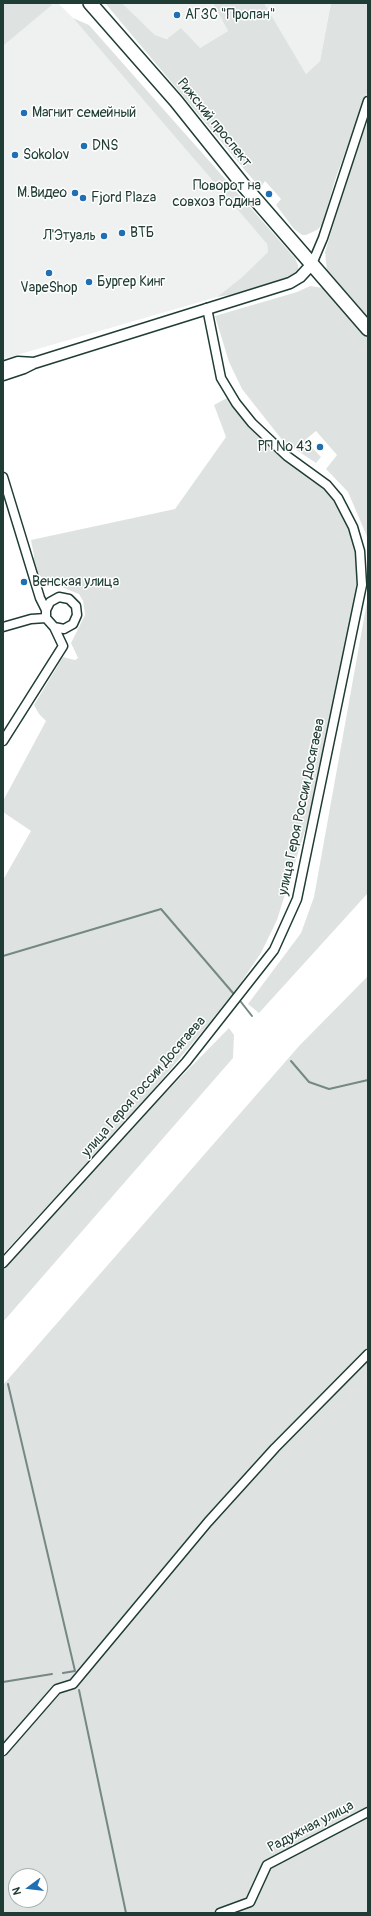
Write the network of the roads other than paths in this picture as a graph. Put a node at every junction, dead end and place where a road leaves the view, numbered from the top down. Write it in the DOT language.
graph roads {
  1 [pos="90,3"];
  2 [pos="368,100"];
  3 [pos="312,264"];
  4 [pos="208,308"];
  5 [pos="368,329"];
  6 [pos="34,362"];
  7 [pos="3,367"];
  8 [pos="3,375"];
  9 [pos="3,477"];
  10 [pos="46,614"];
  11 [pos="3,626"];
  12 [pos="54,627"];
  13 [pos="3,741"];
  14 [pos="3,1263"];
  15 [pos="368,1354"];
  16 [pos="3,1751"];
  17 [pos="368,1812"];
  18 [pos="220,1913"];
  1 -- 3 [label="highway, Рижский проспект"];
  2 -- 3 [label="street"];
  3 -- 4 [label="street"];
  3 -- 5 [label="highway, Рижский проспект"];
  4 -- 6 [label="street"];
  4 -- 14 [label="street, улица Героя России Досягаева"];
  6 -- 7 [label="street"];
  6 -- 8 [label="street"];
  9 -- 10 [label="street"];
  10 -- 11 [label="street"];
  10 -- 12 [label="street"];
  10 -- 12 [label="street"];
  12 -- 13 [label="street"];
  15 -- 16 [label="street"];
  17 -- 18 [label="street, Радужная улица"];
}
